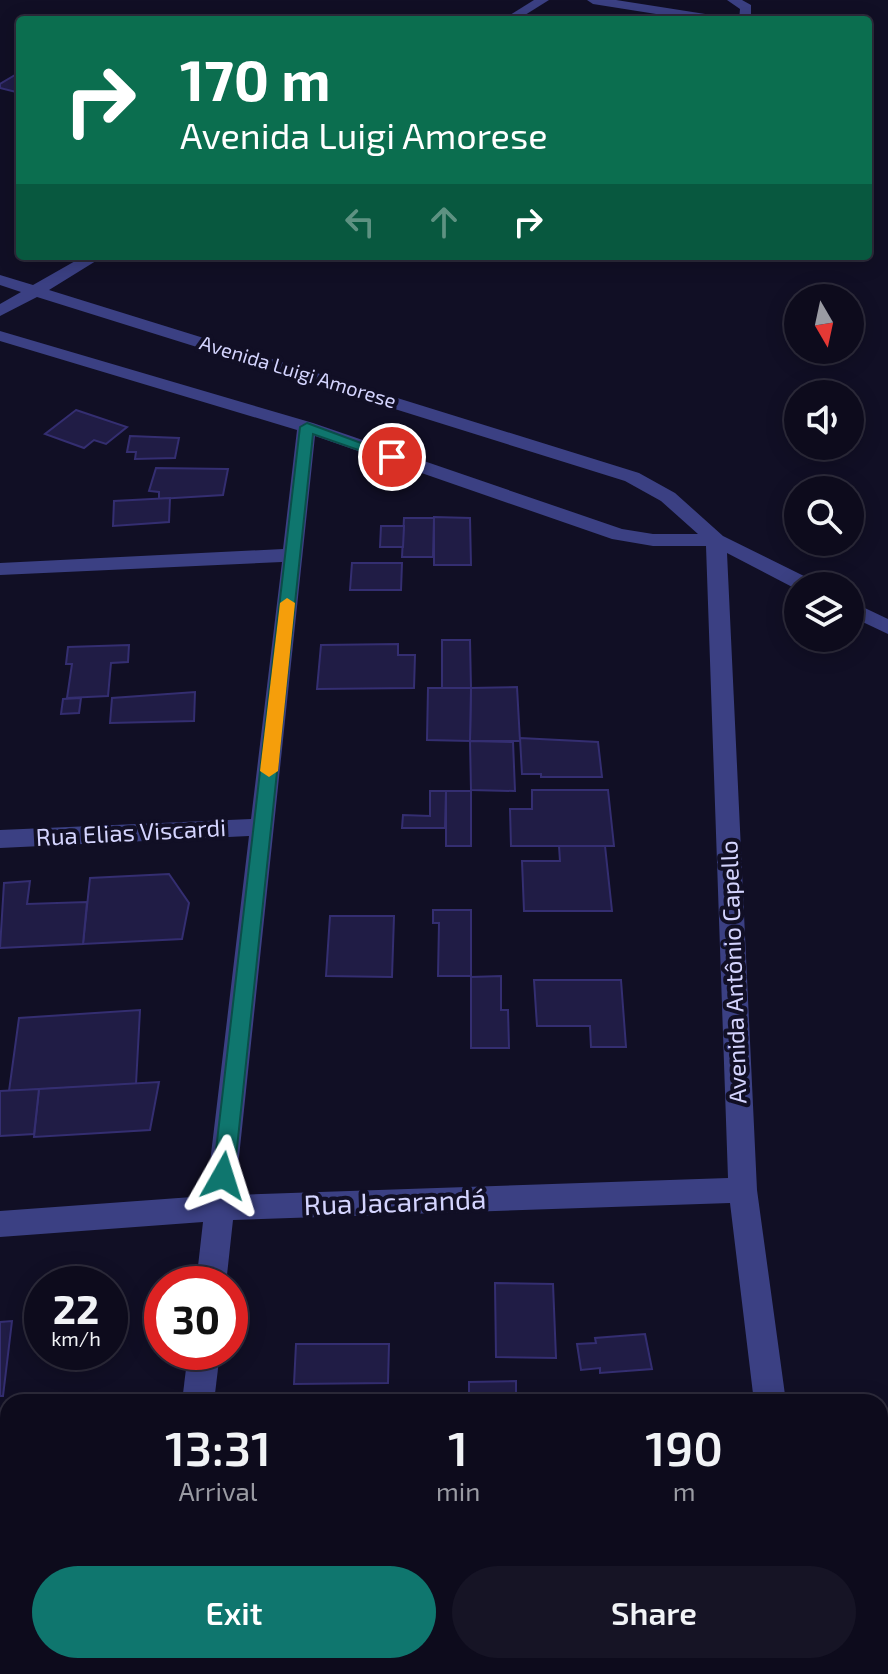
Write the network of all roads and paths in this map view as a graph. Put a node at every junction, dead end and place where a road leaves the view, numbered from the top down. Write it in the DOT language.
graph roads {
  1 [pos="543,0"];
  2 [pos="593,0"];
  3 [pos="733,0"];
  4 [pos="515,16"];
  5 [pos="693,16"];
  6 [pos="746,16"];
  7 [pos="89,260"];
  8 [pos="0,280"];
  9 [pos="37,290"];
  10 [pos="0,311"];
  11 [pos="0,336"];
  12 [pos="307,427"];
  13 [pos="716,540"];
  14 [pos="293,555"];
  15 [pos="0,569"];
  16 [pos="784,574"];
  17 [pos="864,615"];
  18 [pos="888,627"];
  19 [pos="263,827"];
  20 [pos="0,839"];
  21 [pos="743,1190"];
  22 [pos="220,1208"];
  23 [pos="0,1224"];
  24 [pos="213,1266"];
  25 [pos="202,1370"];
  26 [pos="199,1394"];
  27 [pos="769,1394"];
  1 -- 4 [label="street"];
  2 -- 5 [label="street"];
  3 -- 6 [label="street"];
  7 -- 9 [label="street"];
  8 -- 9 [label="street, Avenida Luigi Amorese"];
  9 -- 10 [label="street"];
  9 -- 13 [label="street, Avenida Luigi Amorese"];
  11 -- 12 [label="street, Avenida Luigi Amorese"];
  12 -- 13 [label="street, Avenida Luigi Amorese"];
  12 -- 14 [label="street"];
  13 -- 16 [label="street, Avenida Luigi Amorese"];
  13 -- 21 [label="street, Avenida Antônio Capello"];
  14 -- 15 [label="street"];
  14 -- 19 [label="street"];
  17 -- 18 [label="street"];
  19 -- 20 [label="street, Rua Elias Viscardi"];
  19 -- 22 [label="street"];
  21 -- 22 [label="street, Rua Jacarandá"];
  21 -- 27 [label="street, Avenida Antônio Capello"];
  22 -- 23 [label="street, Rua Jacarandá"];
  22 -- 24 [label="street"];
  25 -- 26 [label="street"];
}
